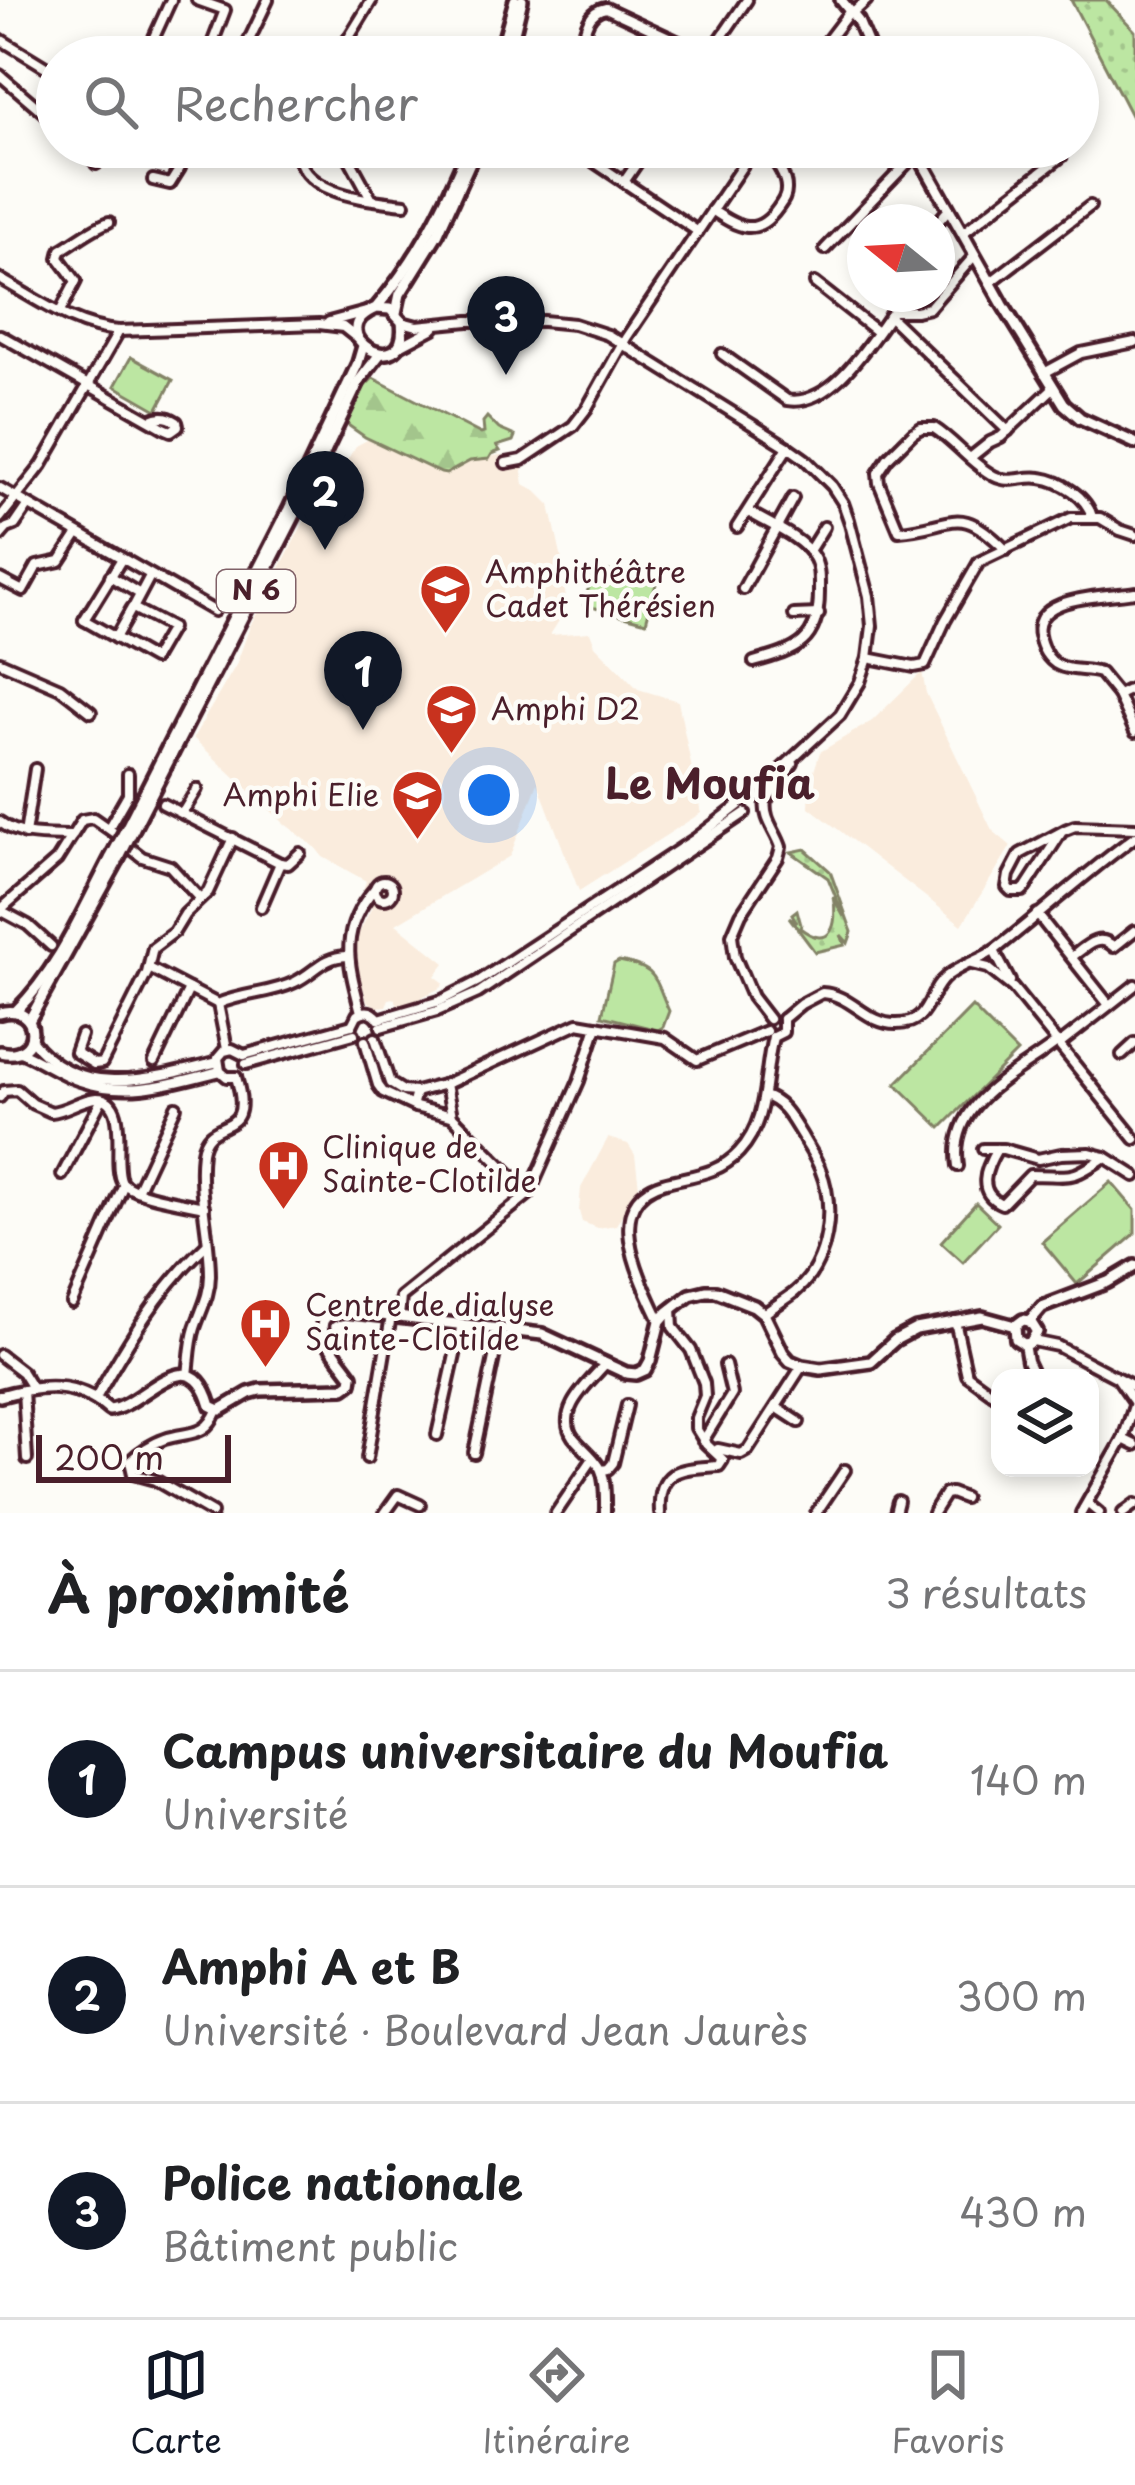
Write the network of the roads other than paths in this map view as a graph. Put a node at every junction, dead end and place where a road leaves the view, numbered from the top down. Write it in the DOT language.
graph roads {
  1 [pos="170,0"];
  2 [pos="197,0"];
  3 [pos="268,0"];
  4 [pos="372,0"];
  5 [pos="518,0"];
  6 [pos="747,0"];
  7 [pos="841,0"];
  8 [pos="867,0"];
  9 [pos="852,11"];
  10 [pos="154,36"];
  11 [pos="214,36"];
  12 [pos="251,36"];
  13 [pos="350,36"];
  14 [pos="509,36"];
  15 [pos="585,36"];
  16 [pos="665,36"];
  17 [pos="723,36"];
  18 [pos="832,36"];
  19 [pos="863,36"];
  20 [pos="0,39"];
  21 [pos="36,61"];
  22 [pos="0,75"];
  23 [pos="36,106"];
  24 [pos="180,168"];
  25 [pos="302,168"];
  26 [pos="354,168"];
  27 [pos="463,168"];
  28 [pos="464,168"];
  29 [pos="603,168"];
  30 [pos="634,168"];
  31 [pos="740,168"];
  32 [pos="778,168"];
  33 [pos="899,168"];
  34 [pos="926,168"];
  35 [pos="1046,168"];
  36 [pos="153,180"];
  37 [pos="624,182"];
  38 [pos="372,200"];
  39 [pos="405,203"];
  40 [pos="946,204"];
  41 [pos="1090,206"];
  42 [pos="712,210"];
  43 [pos="955,219"];
  44 [pos="109,222"];
  45 [pos="697,231"];
  46 [pos="963,232"];
  47 [pos="825,249"];
  48 [pos="975,255"];
  49 [pos="0,279"];
  50 [pos="991,282"];
  51 [pos="815,283"];
  52 [pos="372,309"];
  53 [pos="60,312"];
  54 [pos="890,316"];
  55 [pos="399,318"];
  56 [pos="445,323"];
  57 [pos="319,324"];
  58 [pos="119,331"];
  59 [pos="877,332"];
  60 [pos="0,334"];
  61 [pos="1135,341"];
  62 [pos="361,343"];
  63 [pos="623,343"];
  64 [pos="393,350"];
  65 [pos="380,354"];
  66 [pos="722,354"];
  67 [pos="1044,373"];
  68 [pos="89,385"];
  69 [pos="1053,388"];
  70 [pos="151,420"];
  71 [pos="1008,431"];
  72 [pos="1135,443"];
  73 [pos="788,447"];
  74 [pos="970,458"];
  75 [pos="522,460"];
  76 [pos="506,463"];
  77 [pos="516,474"];
  78 [pos="0,488"];
  79 [pos="16,498"];
  80 [pos="793,498"];
  81 [pos="28,506"];
  82 [pos="749,512"];
  83 [pos="1092,517"];
  84 [pos="0,518"];
  85 [pos="737,527"];
  86 [pos="824,527"];
  87 [pos="776,529"];
  88 [pos="77,535"];
  89 [pos="1135,535"];
  90 [pos="0,536"];
  91 [pos="1006,550"];
  92 [pos="809,551"];
  93 [pos="121,560"];
  94 [pos="150,576"];
  95 [pos="110,577"];
  96 [pos="0,579"];
  97 [pos="742,590"];
  98 [pos="1135,592"];
  99 [pos="140,594"];
  100 [pos="133,608"];
  101 [pos="214,611"];
  102 [pos="819,614"];
  103 [pos="794,615"];
  104 [pos="115,638"];
  105 [pos="868,658"];
  106 [pos="0,662"];
  107 [pos="754,662"];
  108 [pos="1135,687"];
  109 [pos="1118,695"];
  110 [pos="91,712"];
  111 [pos="1135,732"];
  112 [pos="801,752"];
  113 [pos="35,769"];
  114 [pos="128,774"];
  115 [pos="757,788"];
  116 [pos="197,789"];
  117 [pos="163,804"];
  118 [pos="766,804"];
  119 [pos="746,811"];
  120 [pos="183,812"];
  121 [pos="0,822"];
  122 [pos="769,825"];
  123 [pos="1135,827"];
  124 [pos="130,828"];
  125 [pos="1061,833"];
  126 [pos="25,834"];
  127 [pos="73,836"];
  128 [pos="1135,837"];
  129 [pos="233,838"];
  130 [pos="133,850"];
  131 [pos="300,853"];
  132 [pos="114,860"];
  133 [pos="280,863"];
  134 [pos="375,891"];
  135 [pos="200,898"];
  136 [pos="262,907"];
  137 [pos="0,910"];
  138 [pos="1037,914"];
  139 [pos="1134,931"];
  140 [pos="51,946"];
  141 [pos="990,953"];
  142 [pos="346,956"];
  143 [pos="1072,957"];
  144 [pos="970,964"];
  145 [pos="149,968"];
  146 [pos="988,968"];
  147 [pos="1135,985"];
  148 [pos="1013,988"];
  149 [pos="189,989"];
  150 [pos="218,1004"];
  151 [pos="1109,1005"];
  152 [pos="16,1011"];
  153 [pos="361,1012"];
  154 [pos="0,1013"];
  155 [pos="769,1019"];
  156 [pos="783,1019"];
  157 [pos="29,1021"];
  158 [pos="384,1023"];
  159 [pos="597,1026"];
  160 [pos="353,1030"];
  161 [pos="769,1034"];
  162 [pos="81,1035"];
  163 [pos="370,1039"];
  164 [pos="1135,1043"];
  165 [pos="35,1044"];
  166 [pos="1059,1044"];
  167 [pos="227,1049"];
  168 [pos="20,1052"];
  169 [pos="1122,1054"];
  170 [pos="2,1055"];
  171 [pos="245,1059"];
  172 [pos="154,1062"];
  173 [pos="219,1067"];
  174 [pos="236,1077"];
  175 [pos="446,1084"];
  176 [pos="416,1092"];
  177 [pos="0,1096"];
  178 [pos="764,1096"];
  179 [pos="102,1099"];
  180 [pos="448,1104"];
  181 [pos="176,1107"];
  182 [pos="415,1107"];
  183 [pos="436,1113"];
  184 [pos="452,1116"];
  185 [pos="1135,1139"];
  186 [pos="997,1149"];
  187 [pos="983,1150"];
  188 [pos="1105,1156"];
  189 [pos="958,1166"];
  190 [pos="62,1175"];
  191 [pos="1135,1176"];
  192 [pos="124,1184"];
  193 [pos="137,1191"];
  194 [pos="529,1193"];
  195 [pos="204,1207"];
  196 [pos="206,1245"];
  197 [pos="1135,1266"];
  198 [pos="72,1303"];
  199 [pos="672,1309"];
  200 [pos="764,1314"];
  201 [pos="395,1316"];
  202 [pos="660,1321"];
  203 [pos="955,1321"];
  204 [pos="462,1324"];
  205 [pos="1033,1324"];
  206 [pos="1015,1326"];
  207 [pos="500,1329"];
  208 [pos="1029,1342"];
  209 [pos="1057,1346"];
  210 [pos="0,1355"];
  211 [pos="605,1364"];
  212 [pos="724,1365"];
  213 [pos="802,1366"];
  214 [pos="1031,1369"];
  215 [pos="188,1375"];
  216 [pos="27,1389"];
  217 [pos="991,1392"];
  218 [pos="0,1396"];
  219 [pos="1135,1397"];
  220 [pos="96,1398"];
  221 [pos="627,1405"];
  222 [pos="776,1407"];
  223 [pos="217,1410"];
  224 [pos="1131,1420"];
  225 [pos="799,1422"];
  226 [pos="437,1435"];
  227 [pos="1123,1439"];
  228 [pos="707,1444"];
  229 [pos="1135,1445"];
  230 [pos="474,1453"];
  231 [pos="367,1458"];
  232 [pos="27,1459"];
  233 [pos="592,1460"];
  234 [pos="602,1470"];
  235 [pos="845,1470"];
  236 [pos="964,1498"];
  237 [pos="898,1501"];
  238 [pos="1135,1504"];
  239 [pos="420,1505"];
  240 [pos="1085,1509"];
  241 [pos="212,1513"];
  242 [pos="385,1513"];
  243 [pos="556,1513"];
  244 [pos="604,1513"];
  245 [pos="660,1513"];
  246 [pos="817,1513"];
  247 [pos="895,1513"];
  248 [pos="933,1513"];
  249 [pos="1099,1513"];
  250 [pos="1123,1513"];
  1 -- 10 [label="street"];
  2 -- 11 [label="street"];
  3 -- 12 [label="street"];
  4 -- 13 [label="street"];
  5 -- 14 [label="main road"];
  6 -- 17 [label="street"];
  7 -- 9 [label="main road"];
  8 -- 9 [label="street"];
  9 -- 18 [label="street"];
  9 -- 19 [label="main road"];
  15 -- 16 [label="street"];
  20 -- 21 [label="street"];
  22 -- 23 [label="street"];
  24 -- 36 [label="street"];
  25 -- 38 [label="street"];
  26 -- 38 [label="street"];
  27 -- 52 [label="main road, N 6"];
  28 -- 55 [label="main road, N 6"];
  29 -- 37 [label="street"];
  30 -- 37 [label="street"];
  31 -- 42 [label="street"];
  32 -- 42 [label="street"];
  33 -- 47 [label="street"];
  34 -- 40 [label="main road"];
  35 -- 46 [label="street"];
  37 -- 45 [label="street"];
  38 -- 39 [label="street"];
  41 -- 50 [label="street"];
  42 -- 45 [label="street"];
  43 -- 46 [label="main road"];
  44 -- 53 [label="street"];
  45 -- 63 [label="street"];
  46 -- 48 [label="main road"];
  48 -- 50 [label="main road"];
  48 -- 54 [label="street"];
  49 -- 53 [label="street"];
  50 -- 67 [label="main road"];
  51 -- 59 [label="street"];
  52 -- 55 [label="main road"];
  52 -- 57 [label="street"];
  52 -- 62 [label="main road, N 6"];
  53 -- 58 [label="street"];
  54 -- 59 [label="street"];
  54 -- 71 [label="street"];
  55 -- 56 [label="street"];
  55 -- 64 [label="main road, N 6"];
  56 -- 63 [label="street"];
  56 -- 64 [label="street"];
  57 -- 58 [label="street"];
  57 -- 62 [label="street"];
  58 -- 68 [label="street"];
  59 -- 66 [label="street"];
  60 -- 68 [label="street"];
  61 -- 67 [label="street"];
  62 -- 65 [label="main road"];
  62 -- 124 [label="main road, N 6"];
  63 -- 73 [label="street"];
  63 -- 75 [label="street"];
  64 -- 65 [label="main road"];
  65 -- 124 [label="main road, N 6"];
  67 -- 69 [label="main road"];
  68 -- 70 [label="street"];
  68 -- 79 [label="street"];
  69 -- 71 [label="street"];
  69 -- 72 [label="main road"];
  71 -- 74 [label="street"];
  73 -- 82 [label="street"];
  73 -- 105 [label="street"];
  74 -- 83 [label="street"];
  74 -- 91 [label="street"];
  75 -- 76 [label="street"];
  75 -- 77 [label="street"];
  78 -- 79 [label="street"];
  79 -- 81 [label="street"];
  79 -- 84 [label="street"];
  80 -- 87 [label="street"];
  81 -- 88 [label="street"];
  81 -- 90 [label="street"];
  82 -- 85 [label="street"];
  82 -- 87 [label="street"];
  83 -- 89 [label="street"];
  83 -- 91 [label="street"];
  86 -- 92 [label="street"];
  87 -- 92 [label="street"];
  87 -- 97 [label="street"];
  88 -- 93 [label="street"];
  88 -- 96 [label="street"];
  91 -- 105 [label="street"];
  92 -- 102 [label="street"];
  93 -- 94 [label="street"];
  93 -- 95 [label="street"];
  94 -- 99 [label="street"];
  94 -- 101 [label="street"];
  95 -- 99 [label="street"];
  95 -- 104 [label="street"];
  98 -- 109 [label="street"];
  99 -- 100 [label="street"];
  100 -- 104 [label="street"];
  100 -- 104 [label="street"];
  102 -- 103 [label="street"];
  102 -- 107 [label="street"];
  105 -- 112 [label="street"];
  106 -- 110 [label="street"];
  108 -- 109 [label="street"];
  109 -- 111 [label="street"];
  112 -- 115 [label="street"];
  112 -- 118 [label="street"];
  113 -- 126 [label="street"];
  114 -- 127 [label="street"];
  115 -- 118 [label="street"];
  115 -- 119 [label="street"];
  116 -- 120 [label="street"];
  117 -- 120 [label="street"];
  118 -- 119 [label="street"];
  118 -- 122 [label="street"];
  119 -- 122 [label="street"];
  119 -- 158 [label="street"];
  120 -- 129 [label="street"];
  121 -- 126 [label="street"];
  122 -- 155 [label="street"];
  123 -- 125 [label="street"];
  124 -- 132 [label="main road, N 6, bridge"];
  125 -- 125 [label="street"];
  126 -- 127 [label="street"];
  127 -- 137 [label="street"];
  128 -- 138 [label="street"];
  129 -- 133 [label="street"];
  129 -- 135 [label="street"];
  130 -- 135 [label="street"];
  131 -- 133 [label="street"];
  132 -- 152 [label="main road, N 6"];
  132 -- 157 [label="main road, N 6"];
  133 -- 136 [label="street"];
  134 -- 142 [label="street"];
  135 -- 145 [label="street"];
  137 -- 140 [label="street"];
  138 -- 141 [label="street"];
  138 -- 143 [label="street"];
  139 -- 143 [label="street"];
  141 -- 144 [label="street"];
  141 -- 146 [label="street"];
  141 -- 148 [label="street"];
  142 -- 150 [label="street"];
  142 -- 153 [label="street"];
  143 -- 151 [label="street"];
  144 -- 146 [label="street"];
  144 -- 156 [label="street"];
  145 -- 149 [label="street"];
  145 -- 162 [label="street"];
  146 -- 148 [label="street"];
  147 -- 151 [label="street"];
  148 -- 166 [label="street"];
  149 -- 150 [label="street"];
  149 -- 172 [label="street"];
  150 -- 167 [label="street"];
  151 -- 166 [label="street"];
  152 -- 154 [label="main road"];
  152 -- 157 [label="main road"];
  153 -- 158 [label="street"];
  153 -- 160 [label="street"];
  155 -- 156 [label="street"];
  155 -- 161 [label="street"];
  156 -- 161 [label="street"];
  157 -- 165 [label="main road"];
  158 -- 163 [label="street"];
  159 -- 161 [label="street"];
  159 -- 175 [label="street"];
  159 -- 194 [label="street"];
  160 -- 163 [label="street"];
  160 -- 171 [label="street"];
  161 -- 178 [label="street"];
  163 -- 176 [label="street"];
  163 -- 182 [label="street"];
  164 -- 169 [label="street"];
  165 -- 168 [label="main road"];
  165 -- 173 [label="street"];
  166 -- 185 [label="street"];
  166 -- 189 [label="street"];
  167 -- 171 [label="street"];
  167 -- 173 [label="street"];
  168 -- 170 [label="main road"];
  168 -- 173 [label="street"];
  171 -- 174 [label="street"];
  173 -- 174 [label="street"];
  174 -- 195 [label="street"];
  175 -- 176 [label="street"];
  175 -- 180 [label="street"];
  176 -- 182 [label="street"];
  177 -- 179 [label="street"];
  178 -- 200 [label="street"];
  178 -- 202 [label="street"];
  179 -- 190 [label="street"];
  179 -- 192 [label="street"];
  180 -- 183 [label="street"];
  180 -- 184 [label="street"];
  181 -- 193 [label="street"];
  182 -- 183 [label="street"];
  183 -- 184 [label="street"];
  184 -- 194 [label="street"];
  186 -- 187 [label="street"];
  186 -- 188 [label="street"];
  186 -- 188 [label="street"];
  188 -- 191 [label="street"];
  192 -- 193 [label="street"];
  192 -- 198 [label="street"];
  193 -- 195 [label="street"];
  194 -- 201 [label="street"];
  195 -- 196 [label="street"];
  196 -- 215 [label="street"];
  196 -- 220 [label="street"];
  197 -- 205 [label="main road"];
  199 -- 200 [label="main road"];
  199 -- 202 [label="main road"];
  199 -- 228 [label="street"];
  200 -- 213 [label="main road"];
  201 -- 204 [label="main road"];
  201 -- 223 [label="main road"];
  201 -- 231 [label="street"];
  202 -- 211 [label="main road"];
  203 -- 206 [label="main road"];
  203 -- 213 [label="main road"];
  203 -- 217 [label="street"];
  204 -- 207 [label="main road"];
  204 -- 226 [label="street"];
  205 -- 206 [label="main road"];
  205 -- 208 [label="main road"];
  205 -- 209 [label="street"];
  206 -- 208 [label="main road"];
  207 -- 211 [label="main road"];
  207 -- 230 [label="street"];
  208 -- 209 [label="street"];
  208 -- 214 [label="street"];
  209 -- 219 [label="street"];
  210 -- 216 [label="street"];
  211 -- 233 [label="street"];
  212 -- 228 [label="street"];
  213 -- 222 [label="street"];
  215 -- 220 [label="main road"];
  215 -- 223 [label="main road"];
  216 -- 218 [label="main road"];
  216 -- 220 [label="main road"];
  216 -- 232 [label="street"];
  219 -- 224 [label="street"];
  221 -- 234 [label="street"];
  222 -- 225 [label="street"];
  222 -- 228 [label="street"];
  223 -- 241 [label="street"];
  224 -- 227 [label="street"];
  227 -- 229 [label="street"];
  227 -- 240 [label="street"];
  228 -- 245 [label="street"];
  233 -- 234 [label="street"];
  233 -- 243 [label="street"];
  234 -- 244 [label="street"];
  235 -- 246 [label="street"];
  236 -- 248 [label="street"];
  237 -- 247 [label="street"];
  238 -- 250 [label="street"];
  239 -- 242 [label="street"];
  240 -- 249 [label="street"];
}
